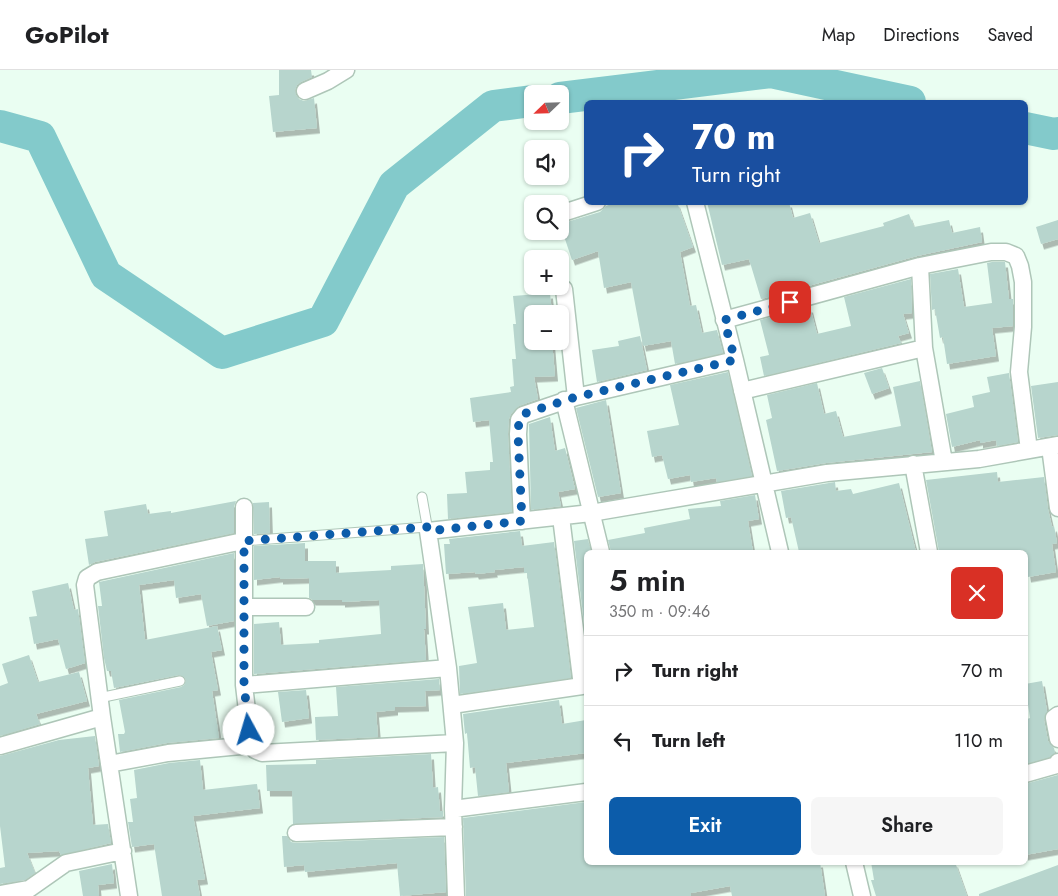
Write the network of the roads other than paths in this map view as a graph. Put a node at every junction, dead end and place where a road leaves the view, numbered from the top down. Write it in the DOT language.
graph roads {
  1 [pos="346,70"];
  2 [pos="305,91"];
  3 [pos="588,205"];
  4 [pos="696,205"];
  5 [pos="569,211"];
  6 [pos="920,266"];
  7 [pos="564,295"];
  8 [pos="724,320"];
  9 [pos="924,348"];
  10 [pos="735,360"];
  11 [pos="742,391"];
  12 [pos="570,398"];
  13 [pos="1054,446"];
  14 [pos="1029,450"];
  15 [pos="944,462"];
  16 [pos="913,464"];
  17 [pos="763,483"];
  18 [pos="422,498"];
  19 [pos="244,507"];
  20 [pos="1058,508"];
  21 [pos="591,513"];
  22 [pos="561,516"];
  23 [pos="522,521"];
  24 [pos="427,529"];
  25 [pos="244,541"];
  26 [pos="600,550"];
  27 [pos="780,550"];
  28 [pos="929,550"];
  29 [pos="306,606"];
  30 [pos="244,607"];
  31 [pos="448,668"];
  32 [pos="180,682"];
  33 [pos="244,685"];
  34 [pos="99,698"];
  35 [pos="452,705"];
  36 [pos="1058,715"];
  37 [pos="102,717"];
  38 [pos="1058,739"];
  39 [pos="456,743"];
  40 [pos="251,745"];
  41 [pos="0,746"];
  42 [pos="1058,762"];
  43 [pos="109,764"];
  44 [pos="1028,773"];
  45 [pos="584,792"];
  46 [pos="454,809"];
  47 [pos="454,827"];
  48 [pos="296,833"];
  49 [pos="122,851"];
  50 [pos="855,865"];
  51 [pos="0,894"];
  52 [pos="128,896"];
  53 [pos="456,896"];
  54 [pos="862,896"];
  1 -- 2 [label="street"];
  3 -- 5 [label="street"];
  4 -- 8 [label="street"];
  6 -- 8 [label="street"];
  6 -- 9 [label="street"];
  6 -- 14 [label="street"];
  7 -- 12 [label="street"];
  8 -- 10 [label="street"];
  9 -- 11 [label="street"];
  9 -- 15 [label="street"];
  10 -- 11 [label="street"];
  10 -- 12 [label="street"];
  11 -- 17 [label="street"];
  12 -- 21 [label="street"];
  12 -- 23 [label="street"];
  13 -- 14 [label="street"];
  13 -- 20 [label="street"];
  14 -- 15 [label="street"];
  15 -- 16 [label="street"];
  16 -- 17 [label="street"];
  16 -- 28 [label="street"];
  17 -- 21 [label="street"];
  17 -- 27 [label="street"];
  18 -- 24 [label="lane"];
  19 -- 25 [label="street"];
  21 -- 22 [label="street"];
  21 -- 26 [label="street"];
  22 -- 23 [label="street"];
  22 -- 35 [label="street"];
  23 -- 24 [label="street"];
  24 -- 25 [label="lane"];
  24 -- 31 [label="street"];
  25 -- 30 [label="street"];
  25 -- 34 [label="street"];
  29 -- 30 [label="street"];
  30 -- 33 [label="street"];
  31 -- 33 [label="street"];
  31 -- 35 [label="street"];
  32 -- 34 [label="lane"];
  33 -- 40 [label="street"];
  34 -- 37 [label="street"];
  35 -- 39 [label="street"];
  36 -- 38 [label="street"];
  37 -- 41 [label="street"];
  37 -- 43 [label="street"];
  39 -- 40 [label="street"];
  39 -- 46 [label="street"];
  40 -- 43 [label="street"];
  42 -- 44 [label="street"];
  43 -- 49 [label="street"];
  45 -- 46 [label="street"];
  46 -- 47 [label="street"];
  47 -- 48 [label="street"];
  47 -- 53 [label="street"];
  49 -- 51 [label="street"];
  49 -- 52 [label="street"];
  50 -- 54 [label="street"];
}
